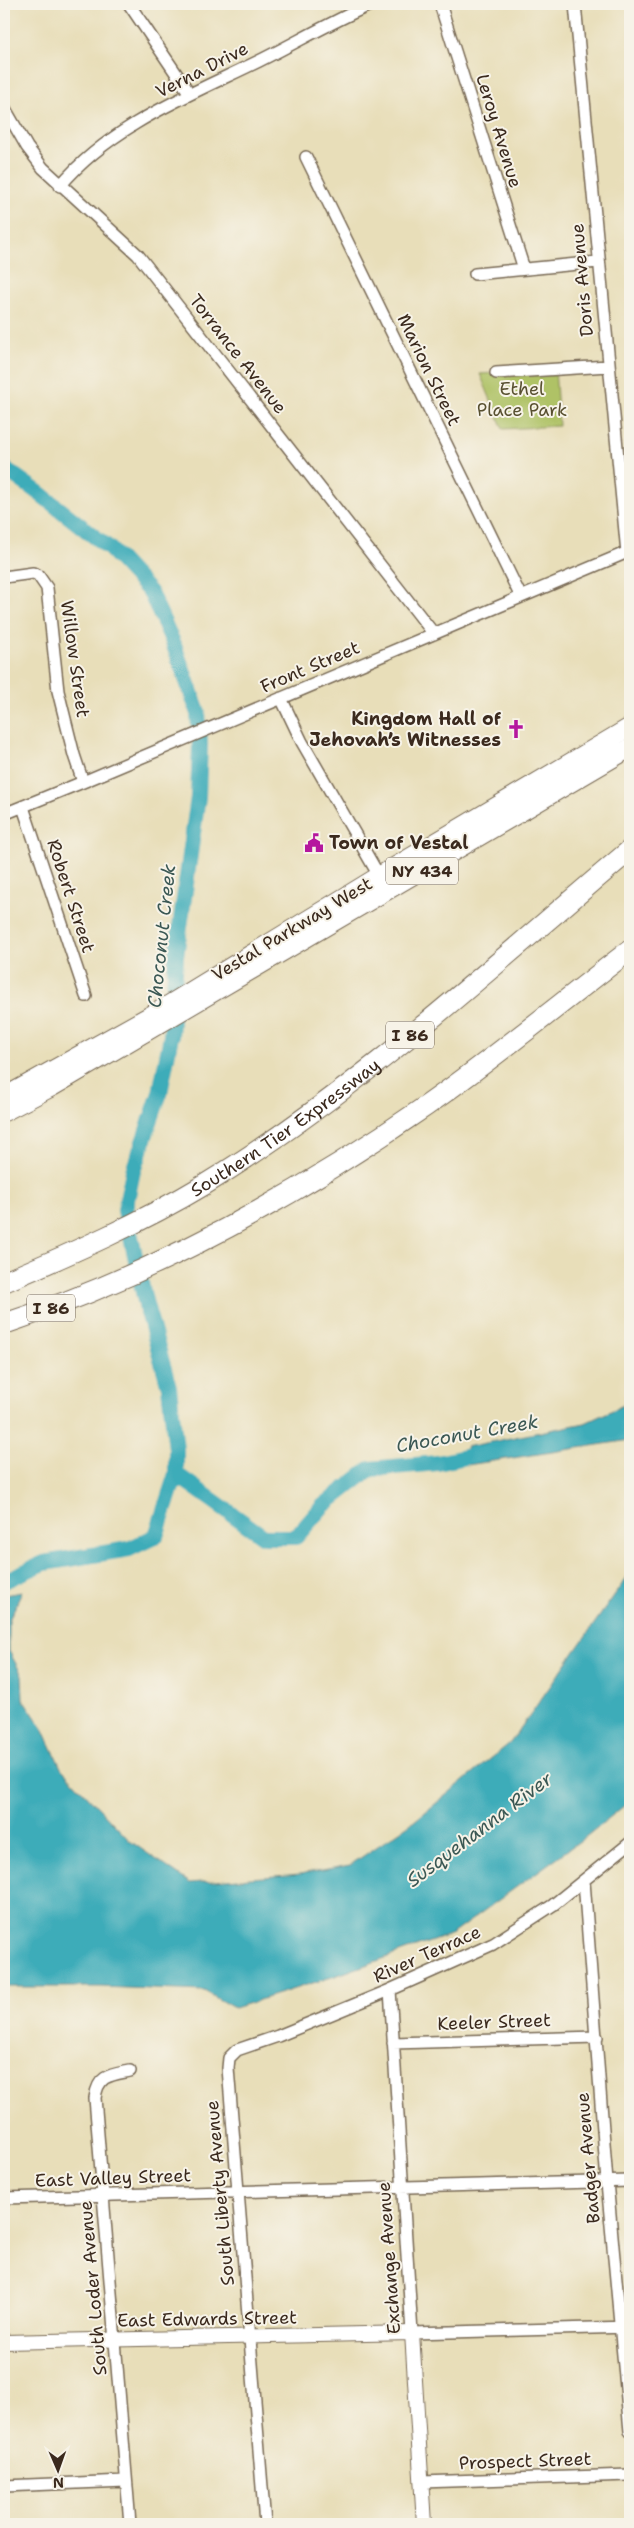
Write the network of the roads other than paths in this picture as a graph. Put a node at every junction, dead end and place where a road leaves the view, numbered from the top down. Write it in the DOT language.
graph roads {
  1 [pos="129,4"];
  2 [pos="372,4"];
  3 [pos="440,4"];
  4 [pos="575,4"];
  5 [pos="190,94"];
  6 [pos="4,107"];
  7 [pos="306,157"];
  8 [pos="60,186"];
  9 [pos="598,262"];
  10 [pos="524,269"];
  11 [pos="475,274"];
  12 [pos="608,366"];
  13 [pos="496,373"];
  14 [pos="628,552"];
  15 [pos="4,576"];
  16 [pos="521,598"];
  17 [pos="434,634"];
  18 [pos="281,698"];
  19 [pos="630,728"];
  20 [pos="630,748"];
  21 [pos="83,782"];
  22 [pos="23,807"];
  23 [pos="4,814"];
  24 [pos="630,850"];
  25 [pos="383,884"];
  26 [pos="630,950"];
  27 [pos="86,996"];
  28 [pos="159,1017"];
  29 [pos="4,1097"];
  30 [pos="4,1112"];
  31 [pos="4,1282"];
  32 [pos="4,1324"];
  33 [pos="630,1843"];
  34 [pos="584,1881"];
  35 [pos="390,1990"];
  36 [pos="596,2037"];
  37 [pos="393,2043"];
  38 [pos="228,2068"];
  39 [pos="130,2071"];
  40 [pos="630,2181"];
  41 [pos="607,2182"];
  42 [pos="403,2188"];
  43 [pos="238,2193"];
  44 [pos="103,2196"];
  45 [pos="4,2198"];
  46 [pos="625,2327"];
  47 [pos="412,2333"];
  48 [pos="250,2336"];
  49 [pos="115,2340"];
  50 [pos="4,2342"];
  51 [pos="630,2431"];
  52 [pos="630,2475"];
  53 [pos="126,2481"];
  54 [pos="422,2482"];
  55 [pos="4,2486"];
  56 [pos="130,2524"];
  57 [pos="264,2524"];
  58 [pos="424,2524"];
  1 -- 5 [label="street"];
  2 -- 5 [label="street, Verna Drive"];
  3 -- 10 [label="street, Leroy Avenue"];
  4 -- 9 [label="street, Doris Avenue"];
  5 -- 8 [label="street, Verna Drive"];
  6 -- 8 [label="street, Torrance Avenue"];
  7 -- 16 [label="street, Marion Street"];
  8 -- 17 [label="street, Torrance Avenue"];
  9 -- 10 [label="street"];
  9 -- 12 [label="street, Doris Avenue"];
  10 -- 11 [label="street"];
  12 -- 13 [label="street"];
  12 -- 14 [label="street, Doris Avenue"];
  14 -- 16 [label="street, Front Street"];
  15 -- 21 [label="street, Willow Street"];
  16 -- 17 [label="street, Front Street"];
  17 -- 18 [label="street, Front Street"];
  18 -- 21 [label="street, Front Street"];
  18 -- 25 [label="street"];
  19 -- 25 [label="main road, Vestal Parkway West / NY 434"];
  20 -- 25 [label="main road, Vestal Parkway West / NY 434"];
  21 -- 22 [label="street, Front Street"];
  22 -- 23 [label="street, Front Street"];
  22 -- 27 [label="street, Robert Street"];
  24 -- 31 [label="highway, Southern Tier Expressway / I 86"];
  25 -- 28 [label="main road, Vestal Parkway West / NY 434"];
  25 -- 28 [label="main road, Vestal Parkway West / NY 434"];
  26 -- 32 [label="highway, I 86"];
  28 -- 29 [label="main road, Vestal Parkway West / NY 434"];
  28 -- 30 [label="main road, Vestal Parkway West / NY 434"];
  33 -- 34 [label="street, River Terrace"];
  34 -- 35 [label="street, River Terrace"];
  34 -- 36 [label="street, Badger Avenue"];
  35 -- 37 [label="street, Exchange Avenue"];
  35 -- 38 [label="street, River Terrace"];
  36 -- 37 [label="street, Keeler Street"];
  36 -- 41 [label="street, Badger Avenue"];
  37 -- 42 [label="street, Exchange Avenue"];
  38 -- 43 [label="street, South Liberty Avenue"];
  39 -- 44 [label="street, South Loder Avenue"];
  40 -- 41 [label="street, East Valley Street"];
  41 -- 42 [label="street, East Valley Street"];
  41 -- 46 [label="street, Badger Avenue"];
  42 -- 43 [label="street, East Valley Street"];
  42 -- 47 [label="street, Exchange Avenue"];
  43 -- 44 [label="street, East Valley Street"];
  43 -- 48 [label="street, South Liberty Avenue"];
  44 -- 45 [label="street, East Valley Street"];
  44 -- 49 [label="street, South Loder Avenue"];
  46 -- 47 [label="street"];
  46 -- 51 [label="street, Badger Avenue"];
  47 -- 48 [label="street, East Edwards Street"];
  47 -- 54 [label="street, Exchange Avenue"];
  48 -- 49 [label="street, East Edwards Street"];
  48 -- 57 [label="street, South Liberty Avenue"];
  49 -- 50 [label="street, East Edwards Street"];
  49 -- 53 [label="street, South Loder Avenue"];
  52 -- 54 [label="street, Prospect Street"];
  53 -- 55 [label="street"];
  53 -- 56 [label="street, South Loder Avenue"];
  54 -- 58 [label="street, Exchange Avenue"];
}
